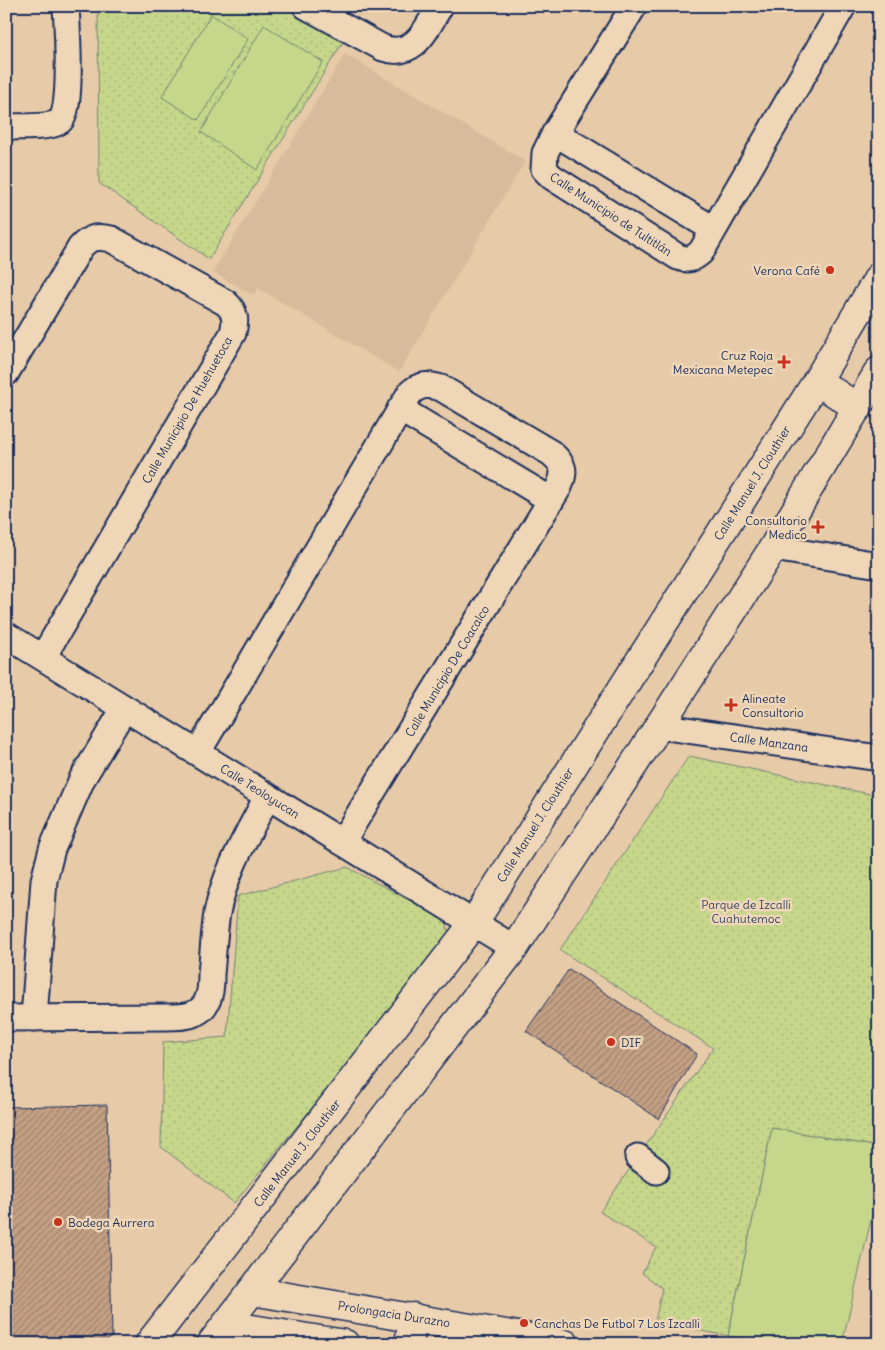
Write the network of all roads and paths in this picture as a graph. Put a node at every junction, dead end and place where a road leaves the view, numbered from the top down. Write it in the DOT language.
graph roads {
  1 [pos="66,6"];
  2 [pos="306,6"];
  3 [pos="440,6"];
  4 [pos="634,6"];
  5 [pos="843,6"];
  6 [pos="6,127"];
  7 [pos="555,133"];
  8 [pos="713,229"];
  9 [pos="879,277"];
  10 [pos="879,371"];
  11 [pos="6,373"];
  12 [pos="817,381"];
  13 [pos="858,408"];
  14 [pos="400,409"];
  15 [pos="551,500"];
  16 [pos="773,548"];
  17 [pos="879,565"];
  18 [pos="6,635"];
  19 [pos="43,657"];
  20 [pos="124,709"];
  21 [pos="659,726"];
  22 [pos="198,752"];
  23 [pos="879,758"];
  24 [pos="267,797"];
  25 [pos="342,842"];
  26 [pos="473,924"];
  27 [pos="514,948"];
  28 [pos="6,1018"];
  29 [pos="34,1018"];
  30 [pos="252,1292"];
  31 [pos="413,1317"];
  32 [pos="218,1334"];
  33 [pos="149,1344"];
  34 [pos="345,1344"];
  35 [pos="409,1344"];
  36 [pos="565,1344"];
  1 -- 6 [label="street"];
  2 -- 3 [label="street"];
  4 -- 7 [label="street, Calle Municipio de Tultitlán"];
  5 -- 8 [label="street, Calle Municipio de Tultitlán"];
  7 -- 8 [label="street"];
  7 -- 8 [label="street, Calle Municipio de Tultitlán"];
  9 -- 12 [label="street, Calle Manuel J. Clouthier"];
  10 -- 13 [label="street"];
  11 -- 19 [label="street, Calle Municipio De Huehuetoca"];
  12 -- 13 [label="street"];
  12 -- 26 [label="street, Calle Manuel J. Clouthier"];
  13 -- 16 [label="street"];
  14 -- 15 [label="street"];
  14 -- 15 [label="street, Calle Municipio De Coacalco"];
  14 -- 22 [label="street, Calle Municipio De Coacalco"];
  15 -- 25 [label="street, Calle Municipio De Coacalco"];
  16 -- 17 [label="street"];
  16 -- 21 [label="street"];
  18 -- 19 [label="street, Calle Teoloyucan"];
  19 -- 20 [label="street, Calle Teoloyucan"];
  20 -- 22 [label="street, Calle Teoloyucan"];
  20 -- 29 [label="street"];
  21 -- 23 [label="street, Calle Manzana"];
  21 -- 27 [label="street"];
  22 -- 24 [label="street, Calle Teoloyucan"];
  24 -- 25 [label="street, Calle Teoloyucan"];
  24 -- 29 [label="street"];
  25 -- 26 [label="street, Calle Teoloyucan"];
  26 -- 27 [label="street, Calle Teoloyucan"];
  26 -- 33 [label="street, Calle Manuel J. Clouthier"];
  27 -- 30 [label="street"];
  28 -- 29 [label="street"];
  30 -- 31 [label="street, Prolongacia Durazno"];
  30 -- 32 [label="street"];
  31 -- 35 [label="street"];
  31 -- 36 [label="street, Prolongacia Durazno"];
  32 -- 34 [label="street"];
}
